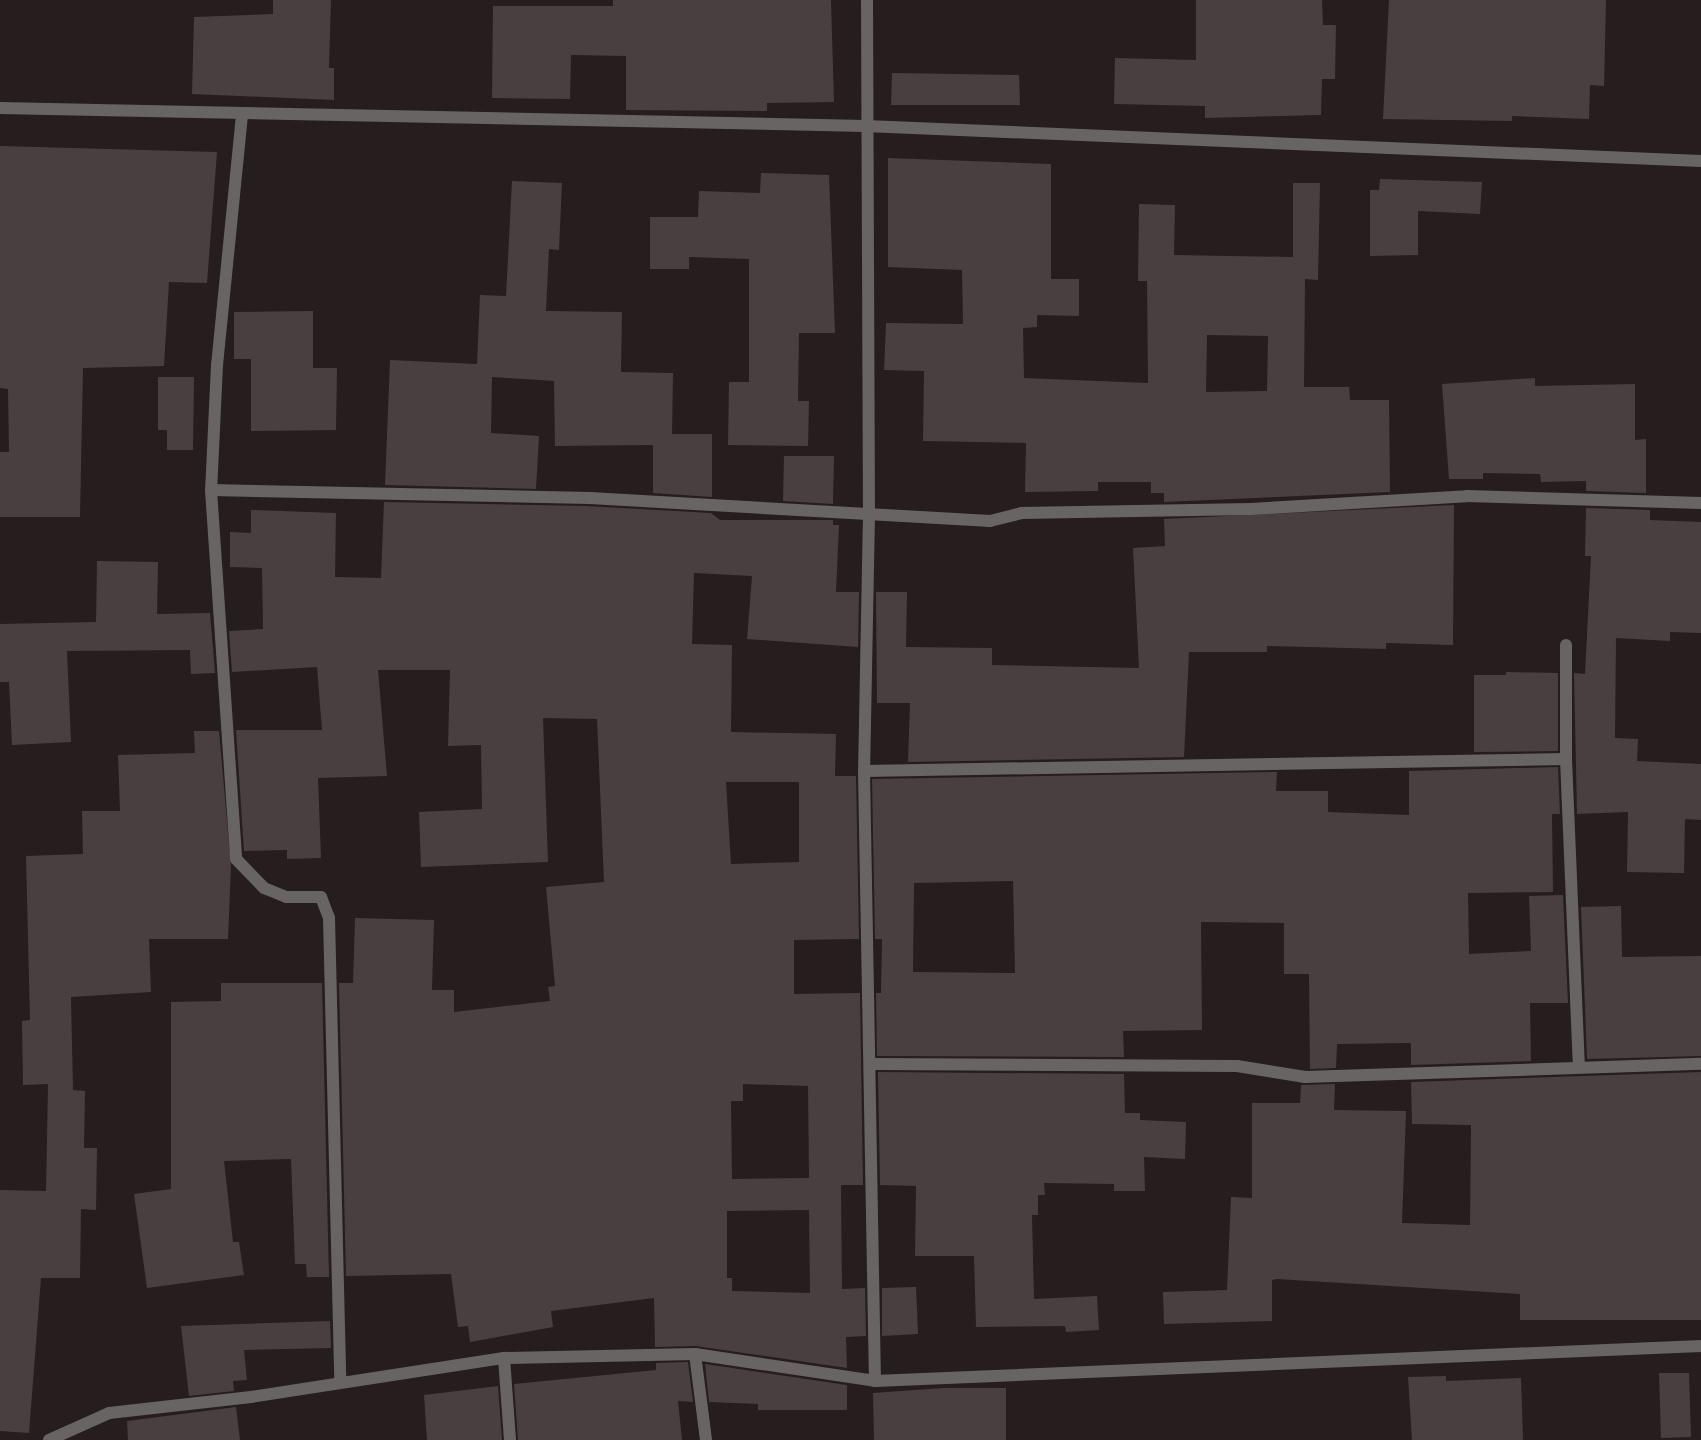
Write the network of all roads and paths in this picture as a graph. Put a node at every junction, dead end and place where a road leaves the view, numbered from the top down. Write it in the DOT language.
graph roads {
  1 [pos="867,0"];
  2 [pos="0,108"];
  3 [pos="242,115"];
  4 [pos="866,126"];
  5 [pos="1701,161"];
  6 [pos="212,490"];
  7 [pos="1701,503"];
  8 [pos="870,514"];
  9 [pos="1566,645"];
  10 [pos="1566,759"];
  11 [pos="864,771"];
  12 [pos="871,1064"];
  13 [pos="1701,1064"];
  14 [pos="1579,1067"];
  15 [pos="1701,1346"];
  16 [pos="695,1354"];
  17 [pos="504,1358"];
  18 [pos="875,1381"];
  19 [pos="340,1382"];
  20 [pos="49,1440"];
  21 [pos="510,1440"];
  22 [pos="706,1440"];
  1 -- 4 [label="street"];
  2 -- 3 [label="street"];
  3 -- 4 [label="street"];
  3 -- 6 [label="street"];
  4 -- 5 [label="street"];
  4 -- 8 [label="street"];
  6 -- 8 [label="street"];
  6 -- 19 [label="street"];
  7 -- 8 [label="street"];
  8 -- 11 [label="street"];
  9 -- 10 [label="street"];
  10 -- 11 [label="street"];
  10 -- 14 [label="street"];
  11 -- 12 [label="street"];
  12 -- 14 [label="street"];
  12 -- 18 [label="street"];
  13 -- 14 [label="street"];
  15 -- 18 [label="street"];
  16 -- 17 [label="street"];
  16 -- 18 [label="street"];
  16 -- 22 [label="street"];
  17 -- 19 [label="street"];
  17 -- 21 [label="street"];
  19 -- 20 [label="street"];
}
